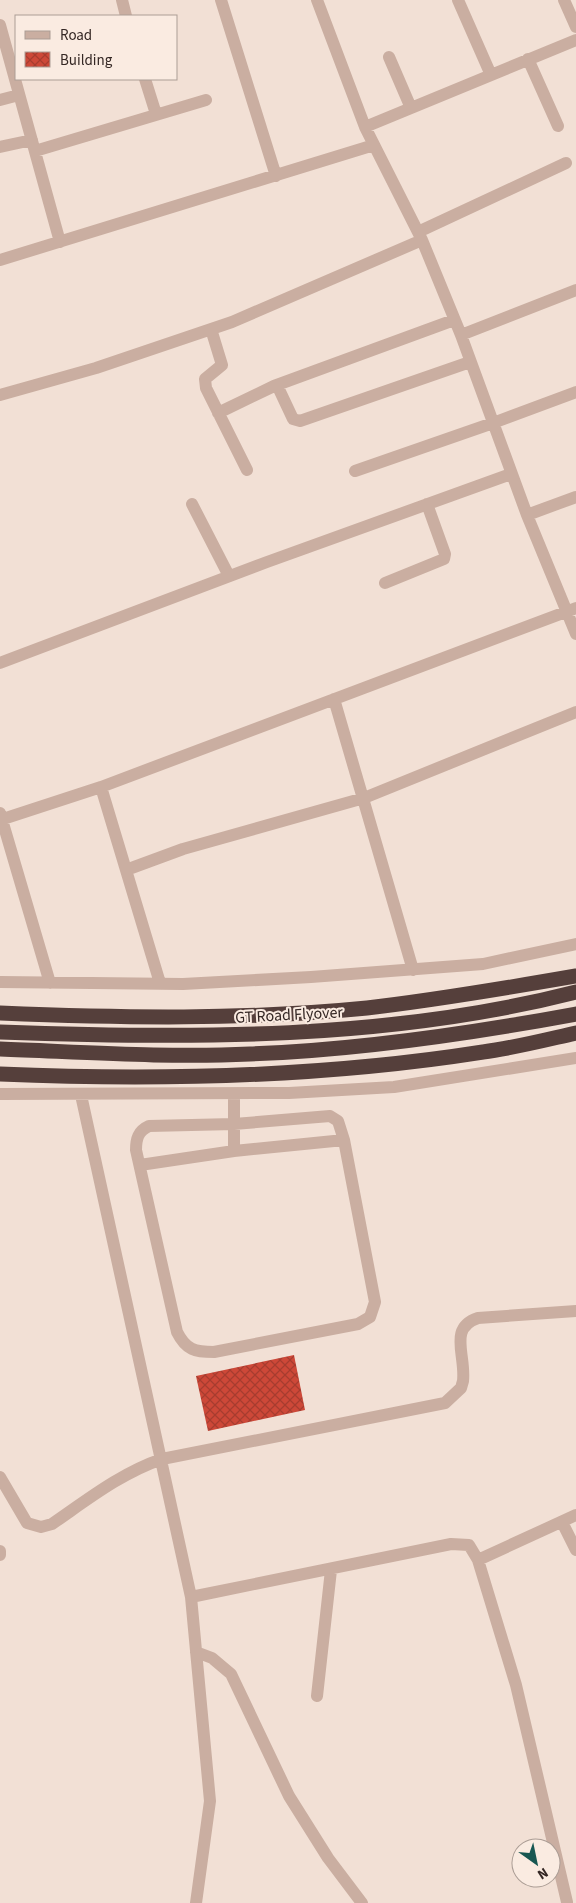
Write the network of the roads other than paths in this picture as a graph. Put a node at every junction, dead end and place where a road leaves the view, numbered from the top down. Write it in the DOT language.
graph roads {
  1 [pos="122,0"];
  2 [pos="221,0"];
  3 [pos="318,0"];
  4 [pos="458,0"];
  5 [pos="564,0"];
  6 [pos="126,15"];
  7 [pos="0,25"];
  8 [pos="576,27"];
  9 [pos="576,40"];
  10 [pos="389,57"];
  11 [pos="528,59"];
  12 [pos="490,75"];
  13 [pos="15,76"];
  14 [pos="16,80"];
  15 [pos="145,80"];
  16 [pos="20,95"];
  17 [pos="0,100"];
  18 [pos="206,100"];
  19 [pos="411,108"];
  20 [pos="156,114"];
  21 [pos="558,126"];
  22 [pos="365,127"];
  23 [pos="374,145"];
  24 [pos="33,146"];
  25 [pos="0,147"];
  26 [pos="566,163"];
  27 [pos="276,176"];
  28 [pos="420,236"];
  29 [pos="60,242"];
  30 [pos="0,260"];
  31 [pos="576,290"];
  32 [pos="454,320"];
  33 [pos="211,329"];
  34 [pos="461,335"];
  35 [pos="470,362"];
  36 [pos="277,385"];
  37 [pos="576,392"];
  38 [pos="0,395"];
  39 [pos="218,413"];
  40 [pos="493,423"];
  41 [pos="247,470"];
  42 [pos="356,470"];
  43 [pos="511,474"];
  44 [pos="576,497"];
  45 [pos="192,504"];
  46 [pos="427,504"];
  47 [pos="527,515"];
  48 [pos="228,576"];
  49 [pos="385,583"];
  50 [pos="571,610"];
  51 [pos="576,634"];
  52 [pos="0,663"];
  53 [pos="334,699"];
  54 [pos="576,712"];
  55 [pos="101,787"];
  56 [pos="364,798"];
  57 [pos="1,816"];
  58 [pos="126,870"];
  59 [pos="576,944"];
  60 [pos="413,970"];
  61 [pos="576,976"];
  62 [pos="0,982"];
  63 [pos="50,983"];
  64 [pos="160,983"];
  65 [pos="576,992"];
  66 [pos="0,1013"];
  67 [pos="576,1014"];
  68 [pos="7,1032"];
  69 [pos="576,1033"];
  70 [pos="7,1049"];
  71 [pos="576,1058"];
  72 [pos="0,1074"];
  73 [pos="0,1094"];
  74 [pos="234,1094"];
  75 [pos="81,1095"];
  76 [pos="234,1124"];
  77 [pos="344,1140"];
  78 [pos="234,1151"];
  79 [pos="140,1165"];
  80 [pos="576,1311"];
  81 [pos="162,1459"];
  82 [pos="0,1477"];
  83 [pos="576,1515"];
  84 [pos="562,1522"];
  85 [pos="576,1550"];
  86 [pos="0,1551"];
  87 [pos="0,1555"];
  88 [pos="478,1560"];
  89 [pos="331,1570"];
  90 [pos="191,1598"];
  91 [pos="196,1652"];
  92 [pos="317,1696"];
  93 [pos="569,1901"];
  94 [pos="196,1903"];
  95 [pos="362,1903"];
  1 -- 6 [label="street"];
  2 -- 27 [label="street"];
  3 -- 22 [label="street"];
  4 -- 12 [label="street"];
  5 -- 8 [label="street"];
  7 -- 13 [label="street"];
  9 -- 11 [label="street"];
  10 -- 19 [label="street"];
  11 -- 12 [label="street"];
  11 -- 21 [label="street"];
  12 -- 19 [label="street"];
  14 -- 16 [label="street"];
  15 -- 20 [label="street"];
  16 -- 17 [label="street"];
  16 -- 24 [label="street"];
  18 -- 20 [label="street"];
  19 -- 22 [label="street"];
  20 -- 24 [label="street"];
  22 -- 23 [label="street"];
  23 -- 27 [label="street"];
  23 -- 28 [label="street"];
  24 -- 25 [label="street"];
  24 -- 29 [label="street"];
  26 -- 28 [label="street"];
  27 -- 29 [label="street"];
  28 -- 32 [label="street"];
  28 -- 33 [label="street"];
  29 -- 30 [label="street"];
  31 -- 34 [label="street"];
  32 -- 34 [label="street"];
  32 -- 36 [label="street"];
  33 -- 38 [label="street"];
  33 -- 39 [label="street"];
  34 -- 35 [label="street"];
  35 -- 36 [label="street"];
  35 -- 40 [label="street"];
  36 -- 39 [label="street"];
  37 -- 40 [label="street"];
  39 -- 41 [label="street"];
  40 -- 42 [label="street"];
  40 -- 43 [label="street"];
  43 -- 46 [label="street"];
  43 -- 47 [label="street"];
  44 -- 47 [label="street"];
  45 -- 48 [label="street"];
  46 -- 48 [label="street"];
  46 -- 49 [label="street"];
  47 -- 50 [label="street"];
  48 -- 52 [label="street"];
  50 -- 51 [label="street"];
  50 -- 53 [label="street"];
  53 -- 55 [label="street"];
  53 -- 56 [label="street"];
  54 -- 56 [label="street"];
  55 -- 57 [label="street"];
  55 -- 58 [label="street"];
  56 -- 58 [label="street"];
  56 -- 60 [label="street"];
  57 -- 63 [label="street"];
  58 -- 64 [label="street"];
  59 -- 60 [label="street"];
  60 -- 64 [label="street"];
  61 -- 66 [label="highway"];
  62 -- 63 [label="street"];
  63 -- 64 [label="street"];
  65 -- 68 [label="highway, GT Road Flyover"];
  67 -- 70 [label="highway"];
  69 -- 72 [label="highway"];
  71 -- 74 [label="street"];
  73 -- 75 [label="street"];
  74 -- 75 [label="street"];
  74 -- 76 [label="street"];
  75 -- 81 [label="street"];
  76 -- 77 [label="street"];
  76 -- 78 [label="street"];
  76 -- 79 [label="street"];
  77 -- 78 [label="street"];
  77 -- 79 [label="street"];
  78 -- 79 [label="street"];
  80 -- 81 [label="street"];
  81 -- 82 [label="street"];
  81 -- 90 [label="street"];
  83 -- 84 [label="street"];
  84 -- 85 [label="street"];
  84 -- 88 [label="street"];
  86 -- 87 [label="street"];
  88 -- 89 [label="street"];
  88 -- 93 [label="street"];
  89 -- 90 [label="street"];
  89 -- 92 [label="street"];
  90 -- 91 [label="street"];
  91 -- 94 [label="street"];
  91 -- 95 [label="street"];
}
